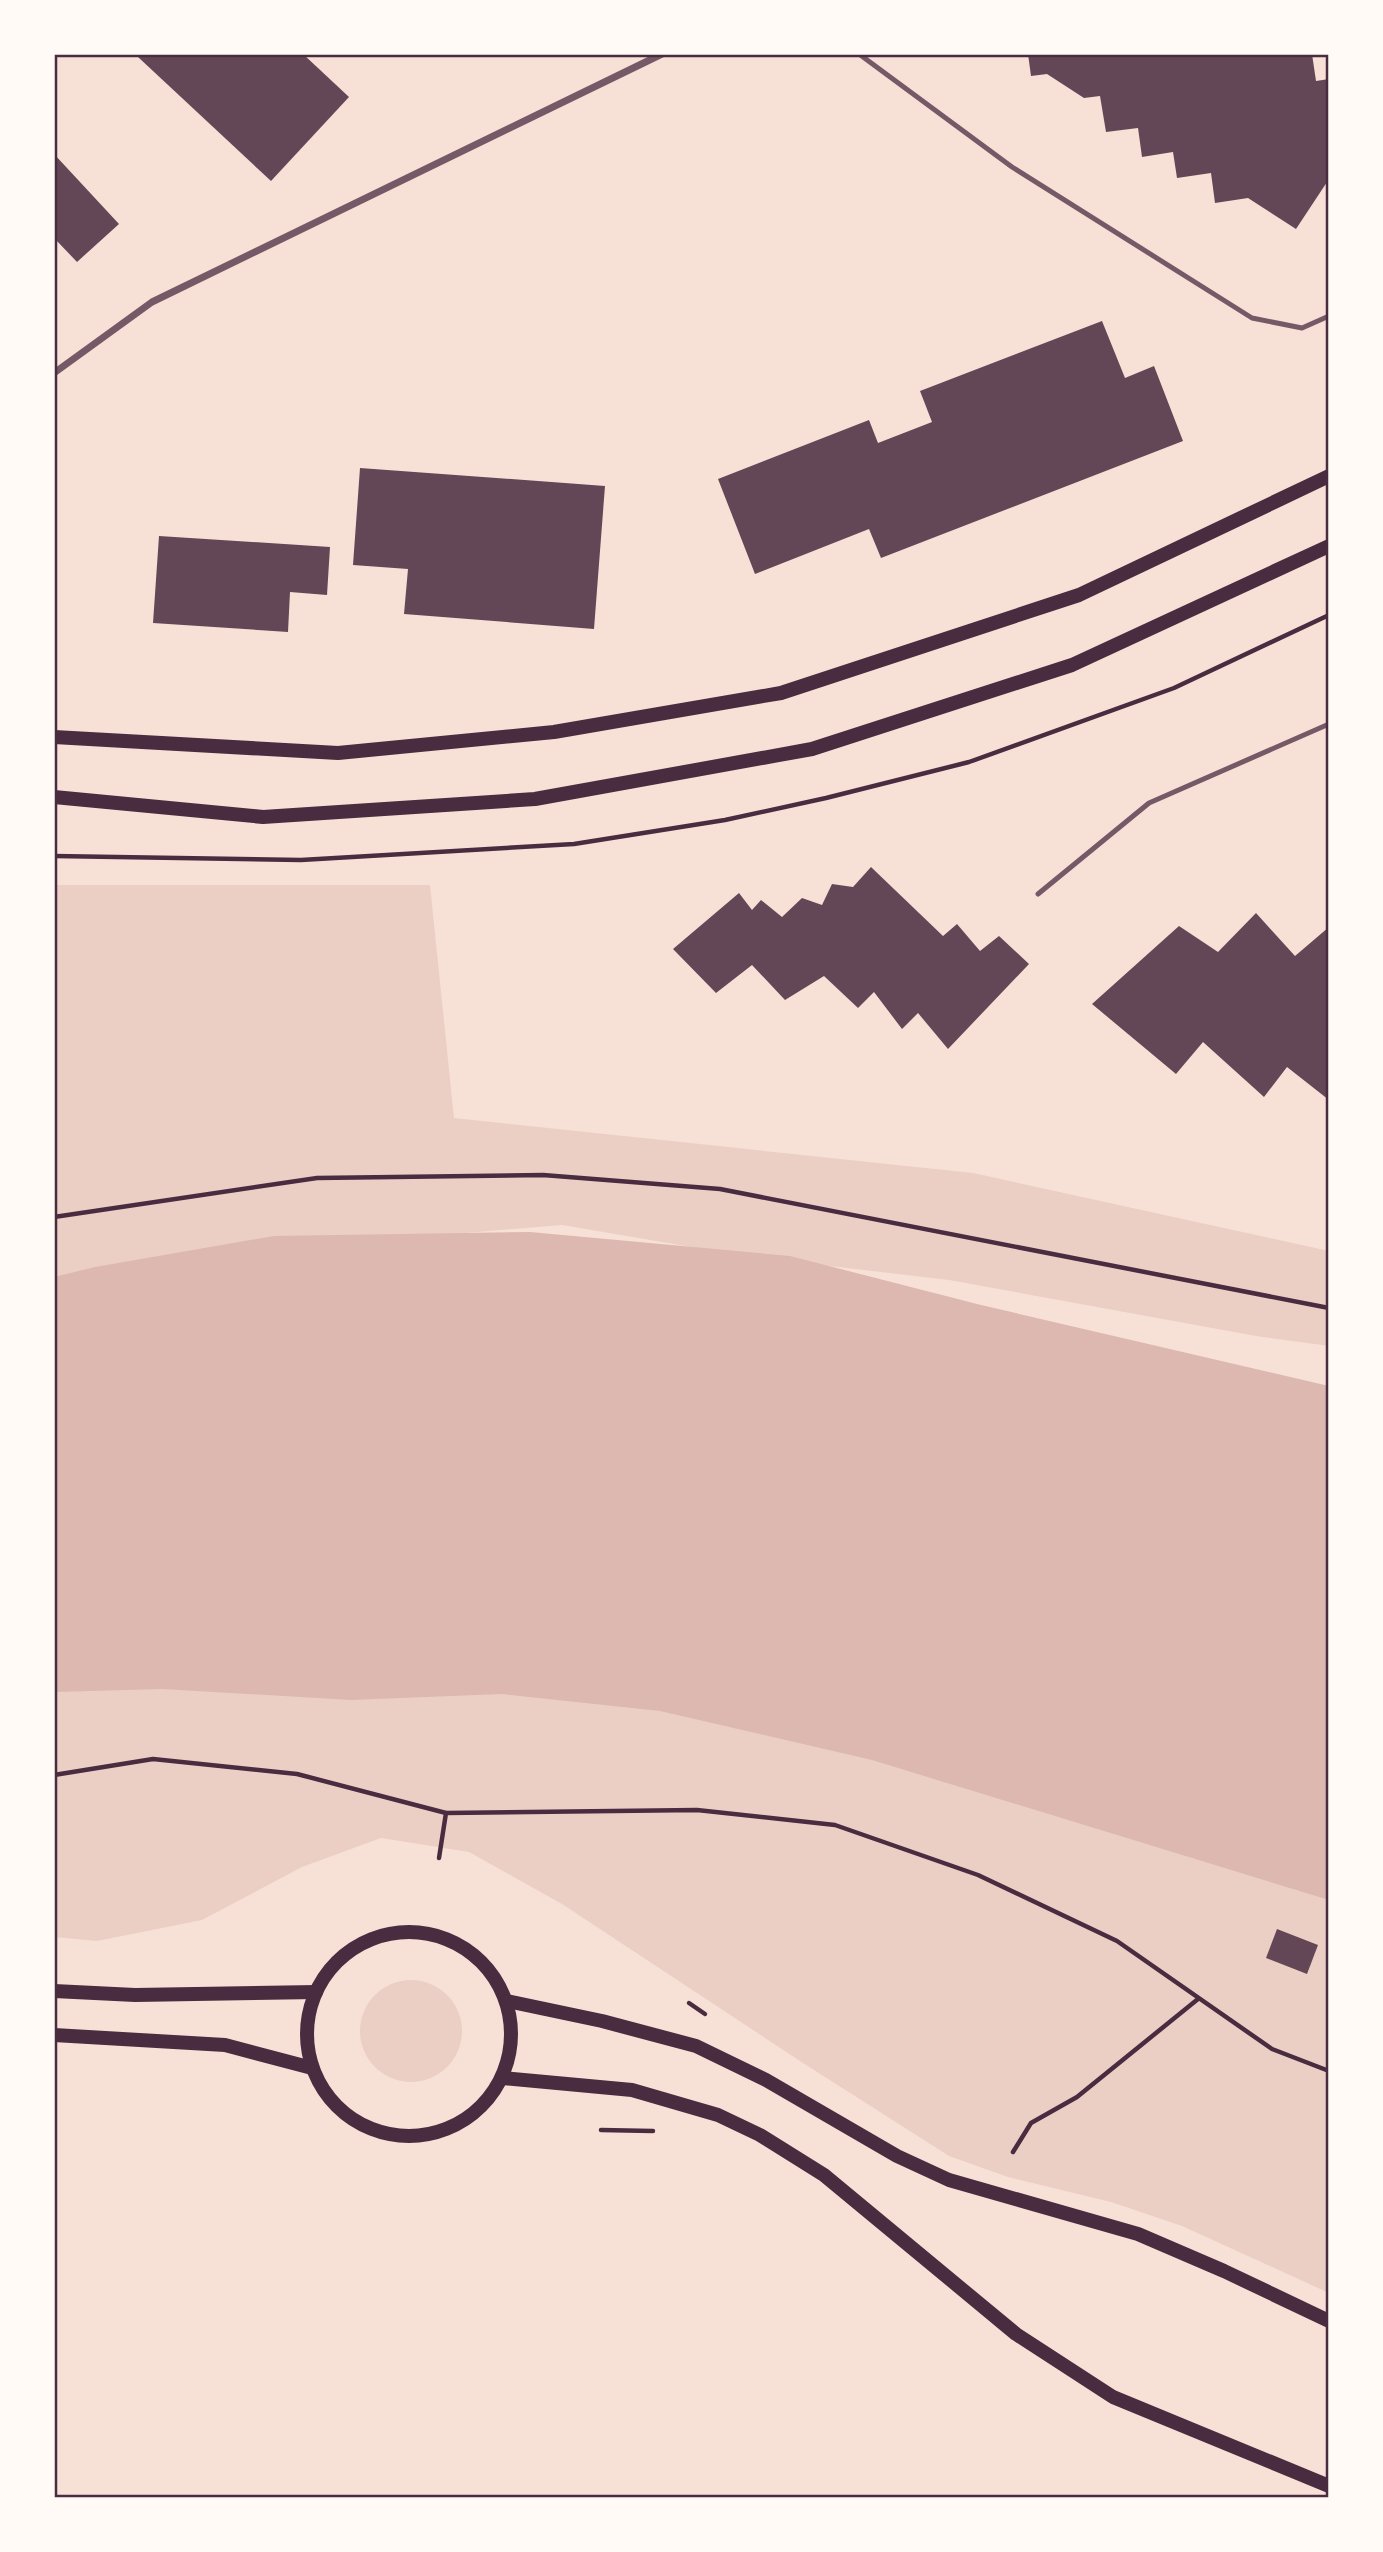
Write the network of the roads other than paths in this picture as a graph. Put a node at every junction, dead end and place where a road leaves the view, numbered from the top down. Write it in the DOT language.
graph roads {
  1 [pos="662,54"];
  2 [pos="859,54"];
  3 [pos="1329,316"];
  4 [pos="54,373"];
  5 [pos="1329,477"];
  6 [pos="1329,546"];
  7 [pos="1329,724"];
  8 [pos="54,737"];
  9 [pos="54,797"];
  10 [pos="1038,894"];
  11 [pos="54,1992"];
  12 [pos="316,1992"];
  13 [pos="506,2001"];
  14 [pos="54,2035"];
  15 [pos="312,2068"];
  16 [pos="503,2078"];
  17 [pos="1329,2321"];
  18 [pos="1329,2486"];
  1 -- 4 [label="street"];
  2 -- 3 [label="lane"];
  5 -- 8 [label="main road"];
  6 -- 9 [label="main road"];
  7 -- 10 [label="lane"];
  11 -- 12 [label="main road"];
  12 -- 13 [label="main road"];
  12 -- 15 [label="main road"];
  13 -- 16 [label="main road"];
  13 -- 17 [label="main road"];
  14 -- 15 [label="main road"];
  15 -- 16 [label="main road"];
  16 -- 18 [label="main road"];
}
